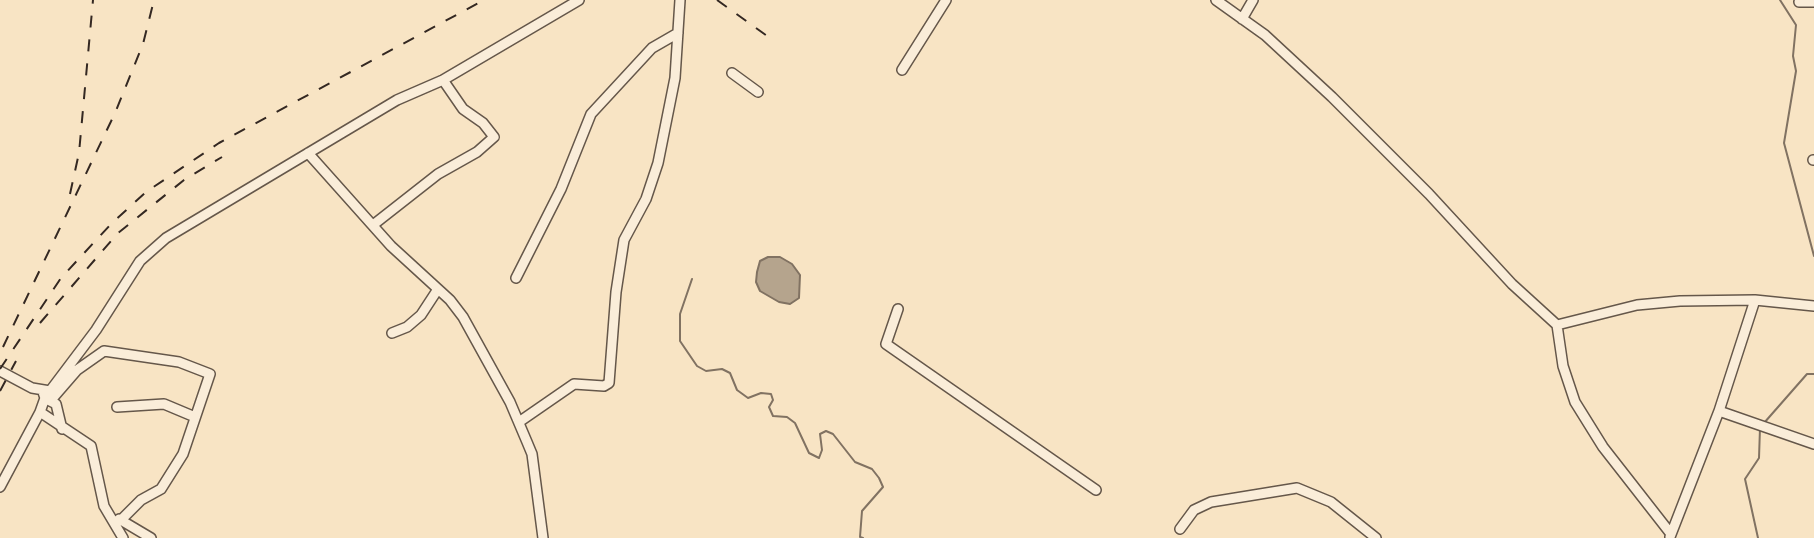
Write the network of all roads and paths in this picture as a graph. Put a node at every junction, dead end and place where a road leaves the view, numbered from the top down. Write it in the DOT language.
graph roads {
  1 [pos="579,0"];
  2 [pos="680,0"];
  3 [pos="946,0"];
  4 [pos="1216,0"];
  5 [pos="1253,0"];
  6 [pos="1799,2"];
  7 [pos="1814,2"];
  8 [pos="1242,19"];
  9 [pos="678,33"];
  10 [pos="902,70"];
  11 [pos="732,73"];
  12 [pos="443,80"];
  13 [pos="758,92"];
  14 [pos="308,153"];
  15 [pos="373,225"];
  16 [pos="516,278"];
  17 [pos="438,289"];
  18 [pos="1755,300"];
  19 [pos="1813,306"];
  20 [pos="898,309"];
  21 [pos="1557,325"];
  22 [pos="392,334"];
  23 [pos="0,371"];
  24 [pos="46,397"];
  25 [pos="117,407"];
  26 [pos="1719,411"];
  27 [pos="40,412"];
  28 [pos="195,417"];
  29 [pos="519,422"];
  30 [pos="62,429"];
  31 [pos="1814,444"];
  32 [pos="0,487"];
  33 [pos="1096,490"];
  34 [pos="110,519"];
  35 [pos="122,519"];
  36 [pos="1180,529"];
  37 [pos="1670,536"];
  38 [pos="123,538"];
  39 [pos="151,538"];
  40 [pos="543,538"];
  41 [pos="1376,538"];
  1 -- 12 [label="street"];
  2 -- 9 [label="street"];
  3 -- 10 [label="street"];
  4 -- 8 [label="street"];
  5 -- 8 [label="street"];
  6 -- 7 [label="street"];
  8 -- 21 [label="street"];
  9 -- 16 [label="street"];
  9 -- 29 [label="street"];
  11 -- 13 [label="street"];
  12 -- 14 [label="street"];
  12 -- 15 [label="street"];
  14 -- 15 [label="street"];
  14 -- 24 [label="street"];
  15 -- 17 [label="street"];
  17 -- 22 [label="street"];
  17 -- 29 [label="street"];
  18 -- 19 [label="street"];
  18 -- 21 [label="street"];
  18 -- 26 [label="street"];
  20 -- 33 [label="street"];
  21 -- 37 [label="street"];
  23 -- 24 [label="street"];
  24 -- 27 [label="street"];
  24 -- 28 [label="street"];
  24 -- 30 [label="street"];
  25 -- 28 [label="street"];
  26 -- 31 [label="street"];
  26 -- 37 [label="street"];
  27 -- 30 [label="street"];
  27 -- 32 [label="street"];
  28 -- 35 [label="street"];
  29 -- 40 [label="street"];
  30 -- 34 [label="street"];
  34 -- 35 [label="street"];
  34 -- 38 [label="street"];
  35 -- 39 [label="street"];
  36 -- 41 [label="street"];
}
